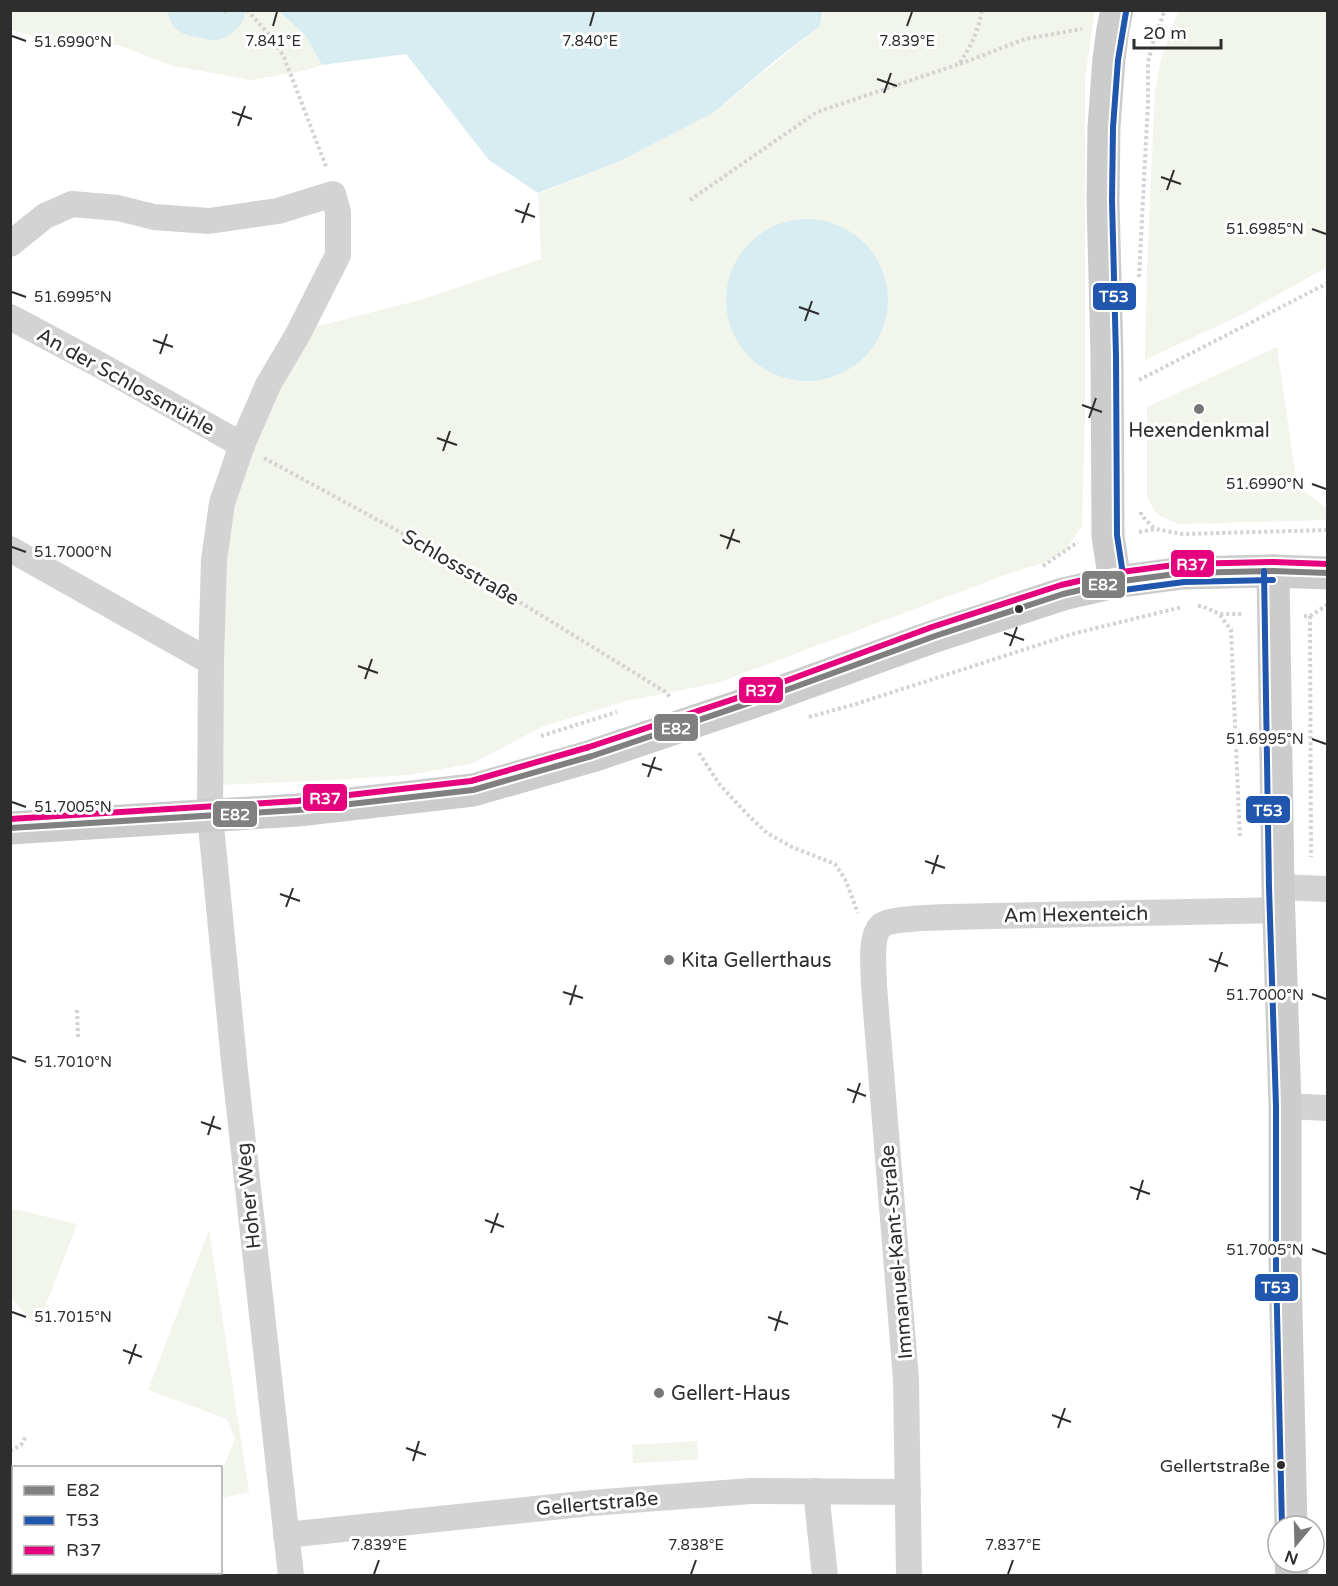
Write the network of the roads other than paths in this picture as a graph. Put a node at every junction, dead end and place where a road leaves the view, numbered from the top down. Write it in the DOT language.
graph roads {
  1 [pos="1115,20"];
  2 [pos="10,244"];
  3 [pos="10,317"];
  4 [pos="242,445"];
  5 [pos="10,549"];
  6 [pos="1273,571"];
  7 [pos="1328,573"];
  8 [pos="1115,582"];
  9 [pos="211,662"];
  10 [pos="210,815"];
  11 [pos="10,828"];
  12 [pos="1320,888"];
  13 [pos="1279,898"];
  14 [pos="876,930"];
  15 [pos="1285,1106"];
  16 [pos="1328,1108"];
  17 [pos="816,1491"];
  18 [pos="908,1492"];
  19 [pos="1291,1514"];
  20 [pos="286,1535"];
  21 [pos="291,1575"];
  22 [pos="825,1575"];
  23 [pos="909,1575"];
  1 -- 8 [label="main road"];
  2 -- 4 [label="street"];
  3 -- 4 [label="street, An der Schlossmühle"];
  4 -- 9 [label="street"];
  5 -- 9 [label="street"];
  6 -- 7 [label="main road"];
  6 -- 8 [label="main road"];
  6 -- 13 [label="main road"];
  8 -- 10 [label="main road"];
  9 -- 10 [label="street"];
  10 -- 11 [label="main road"];
  10 -- 20 [label="street, Hoher Weg"];
  12 -- 13 [label="street, Am Hexenteich"];
  13 -- 14 [label="street, Am Hexenteich"];
  13 -- 15 [label="main road"];
  14 -- 18 [label="street, Immanuel-Kant-Straße"];
  15 -- 16 [label="street"];
  15 -- 19 [label="main road"];
  17 -- 18 [label="street, Gellertstraße"];
  17 -- 20 [label="street, Gellertstraße"];
  17 -- 22 [label="street"];
  18 -- 23 [label="street, Immanuel-Kant-Straße"];
  20 -- 21 [label="street, Hoher Weg"];
}
